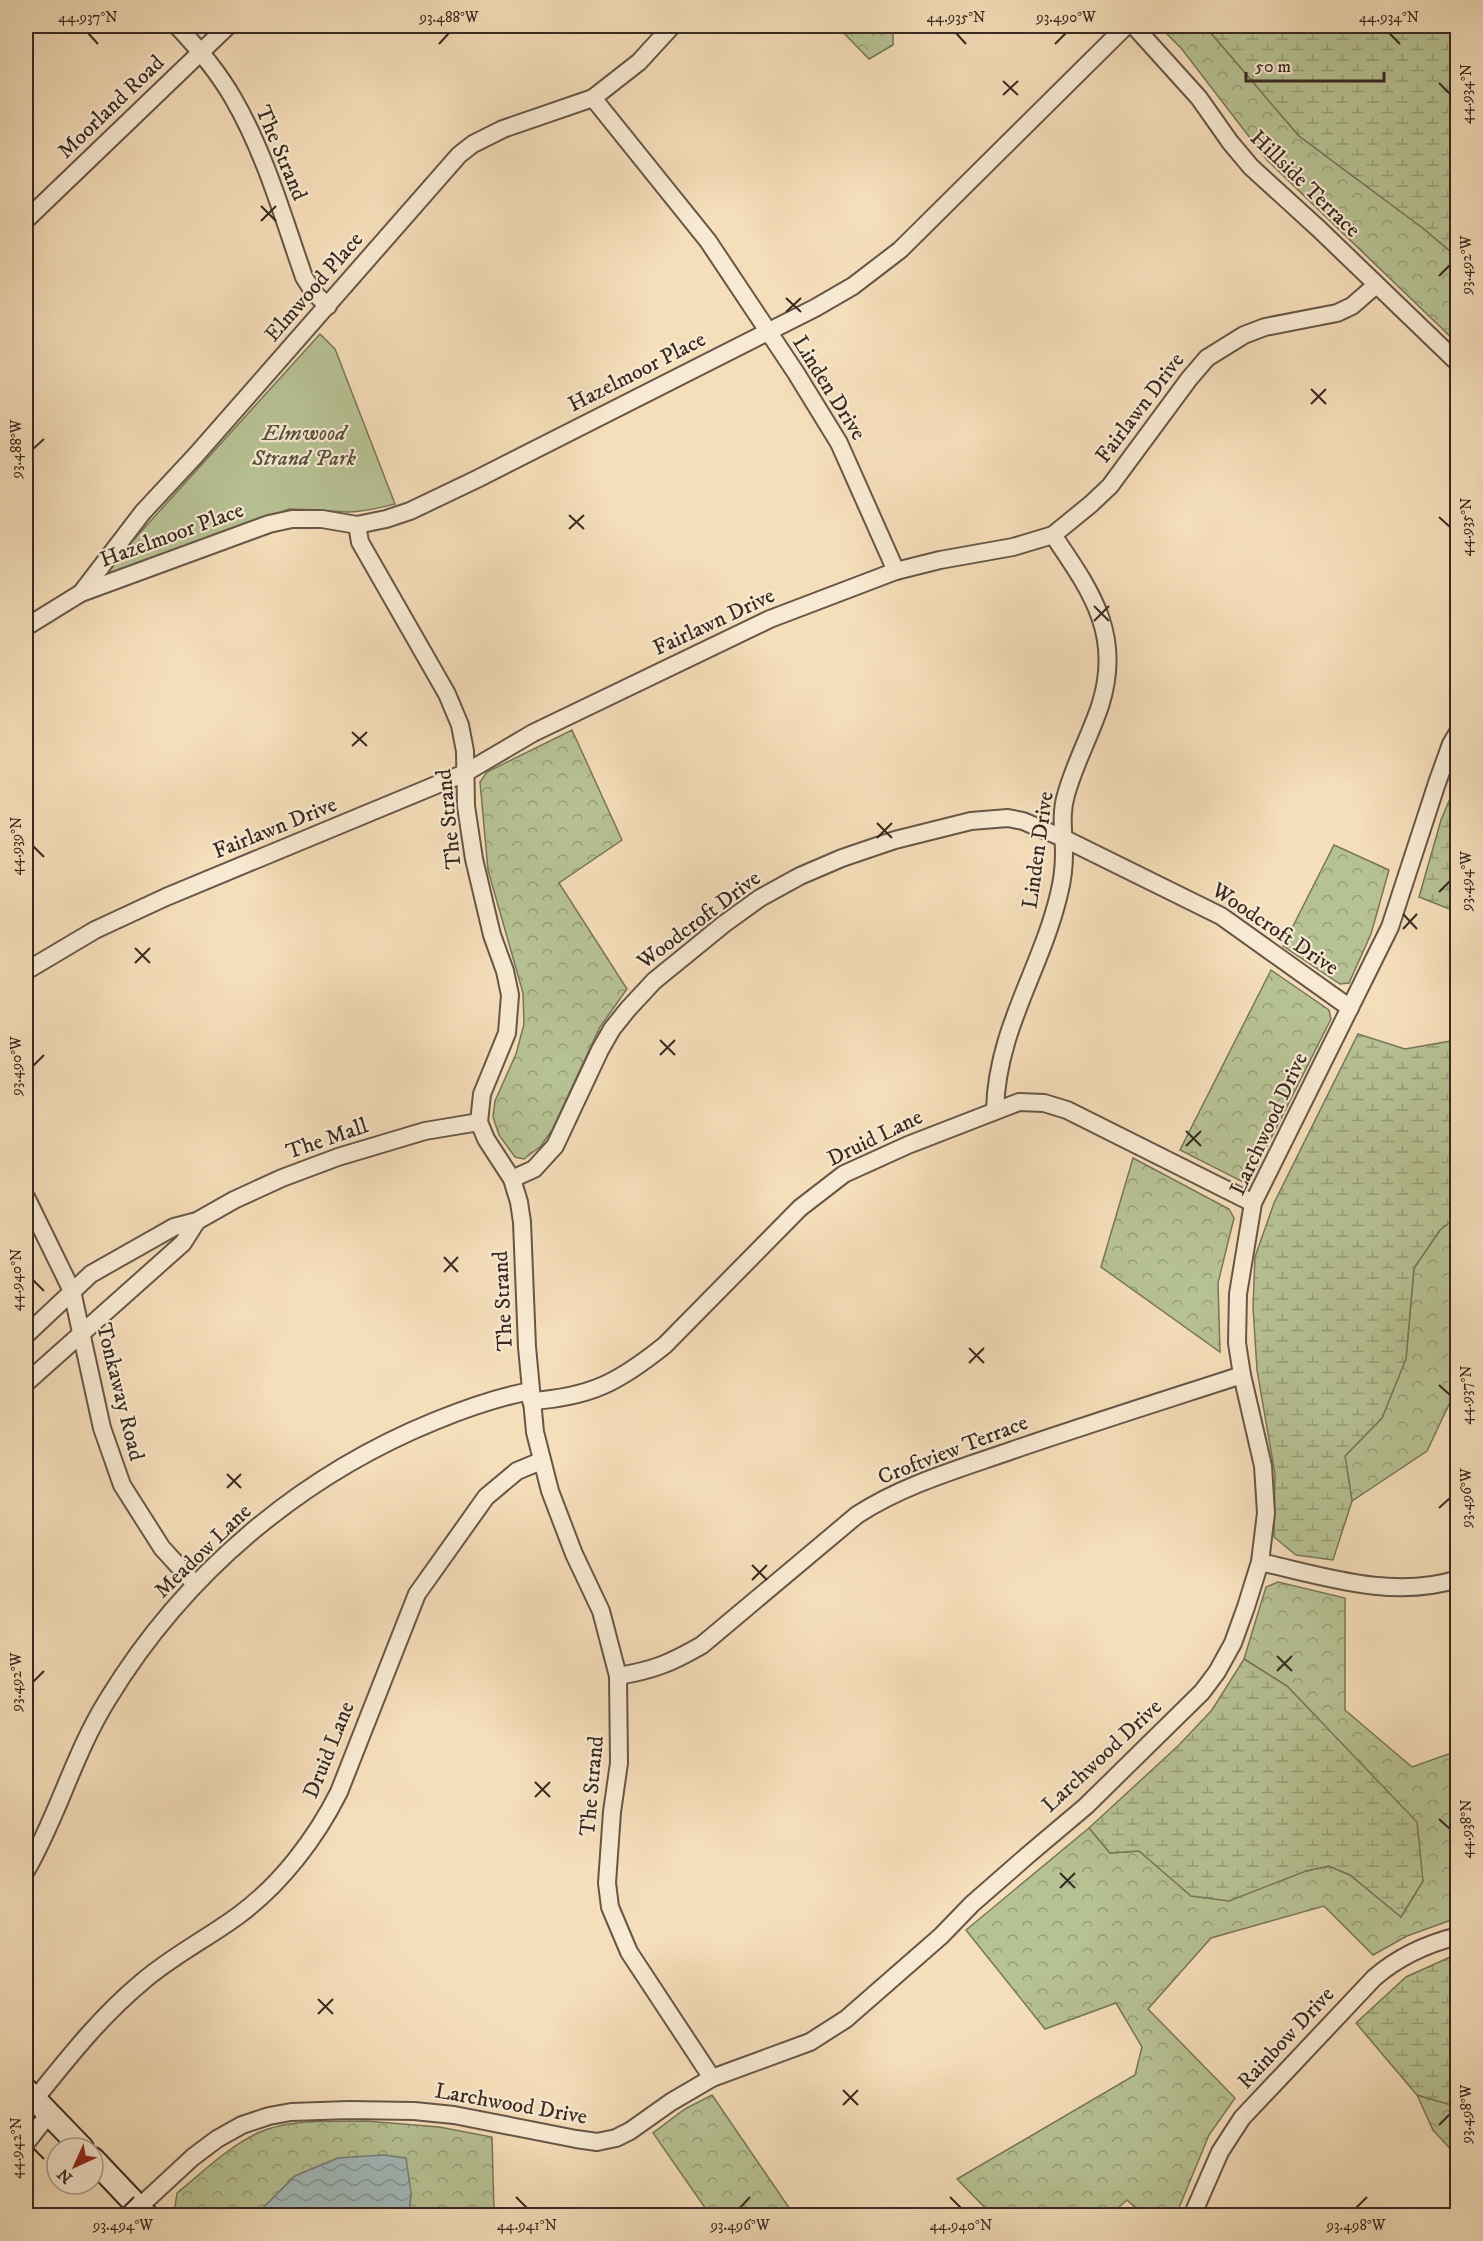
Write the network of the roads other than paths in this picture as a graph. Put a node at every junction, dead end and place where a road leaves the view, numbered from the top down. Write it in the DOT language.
graph roads {
  1 [pos="177,26"];
  2 [pos="228,26"];
  3 [pos="672,26"];
  4 [pos="1126,26"];
  5 [pos="1134,26"];
  6 [pos="201,52"];
  7 [pos="593,98"];
  8 [pos="26,220"];
  9 [pos="1376,285"];
  10 [pos="328,306"];
  11 [pos="766,331"];
  12 [pos="1458,363"];
  13 [pos="357,525"];
  14 [pos="1053,535"];
  15 [pos="896,571"];
  16 [pos="81,593"];
  17 [pos="26,627"];
  18 [pos="1458,732"];
  19 [pos="465,773"];
  20 [pos="1064,838"];
  21 [pos="26,971"];
  22 [pos="1350,1008"];
  23 [pos="995,1110"];
  24 [pos="479,1122"];
  25 [pos="513,1179"];
  26 [pos="26,1197"];
  27 [pos="1253,1203"];
  28 [pos="197,1221"];
  29 [pos="72,1291"];
  30 [pos="82,1333"];
  31 [pos="26,1335"];
  32 [pos="1242,1375"];
  33 [pos="26,1383"];
  34 [pos="531,1396"];
  35 [pos="541,1461"];
  36 [pos="1260,1562"];
  37 [pos="1458,1579"];
  38 [pos="195,1584"];
  39 [pos="618,1676"];
  40 [pos="26,1871"];
  41 [pos="1458,1936"];
  42 [pos="712,2078"];
  43 [pos="36,2101"];
  44 [pos="70,2136"];
  45 [pos="26,2144"];
  46 [pos="105,2171"];
  47 [pos="143,2211"];
  48 [pos="1192,2216"];
  1 -- 6 [label="street, The Strand"];
  2 -- 6 [label="street, Moorland Road"];
  3 -- 7 [label="street, Elmwood Place"];
  4 -- 11 [label="street, Hazelmoor Place"];
  5 -- 9 [label="street, Hillside Terrace"];
  6 -- 8 [label="street, Moorland Road"];
  6 -- 10 [label="street, The Strand"];
  7 -- 10 [label="street, Elmwood Place"];
  7 -- 11 [label="street, Linden Drive"];
  9 -- 12 [label="street, Hillside Terrace"];
  9 -- 14 [label="street, Fairlawn Drive"];
  10 -- 16 [label="street, Elmwood Place"];
  11 -- 13 [label="street, Hazelmoor Place"];
  11 -- 15 [label="street, Linden Drive"];
  13 -- 16 [label="street, Hazelmoor Place"];
  13 -- 19 [label="street, The Strand"];
  14 -- 15 [label="street, Fairlawn Drive"];
  14 -- 20 [label="street, Linden Drive"];
  15 -- 19 [label="street, Fairlawn Drive"];
  16 -- 17 [label="street, Elmwood Place"];
  18 -- 22 [label="street, Larchwood Drive"];
  19 -- 21 [label="street, Fairlawn Drive"];
  19 -- 24 [label="street, The Strand"];
  20 -- 22 [label="street, Woodcroft Drive"];
  20 -- 23 [label="street, Linden Drive"];
  20 -- 25 [label="street, Woodcroft Drive"];
  22 -- 27 [label="street, Larchwood Drive"];
  23 -- 27 [label="street, Druid Lane"];
  23 -- 34 [label="street, Druid Lane"];
  24 -- 25 [label="street, The Strand"];
  24 -- 28 [label="street, The Mall"];
  25 -- 34 [label="street, The Strand"];
  26 -- 29 [label="street, Tonkaway Road"];
  27 -- 32 [label="street, Larchwood Drive"];
  28 -- 29 [label="street, The Mall"];
  28 -- 30 [label="street, The Mall"];
  29 -- 30 [label="street, Tonkaway Road"];
  29 -- 31 [label="street, The Mall"];
  30 -- 33 [label="street, The Mall"];
  30 -- 38 [label="street, Tonkaway Road"];
  32 -- 36 [label="street, Larchwood Drive"];
  32 -- 39 [label="street, Croftview Terrace"];
  34 -- 35 [label="street, The Strand"];
  34 -- 38 [label="street, Meadow Lane"];
  35 -- 39 [label="street, The Strand"];
  35 -- 43 [label="street, Druid Lane"];
  36 -- 37 [label="street"];
  36 -- 42 [label="street, Larchwood Drive"];
  38 -- 40 [label="street, Meadow Lane"];
  39 -- 42 [label="street, The Strand"];
  41 -- 48 [label="street, Rainbow Drive"];
  42 -- 47 [label="street, Larchwood Drive"];
  43 -- 44 [label="main road"];
  43 -- 45 [label="street, Druid Lane"];
  46 -- 47 [label="main road"];
}
